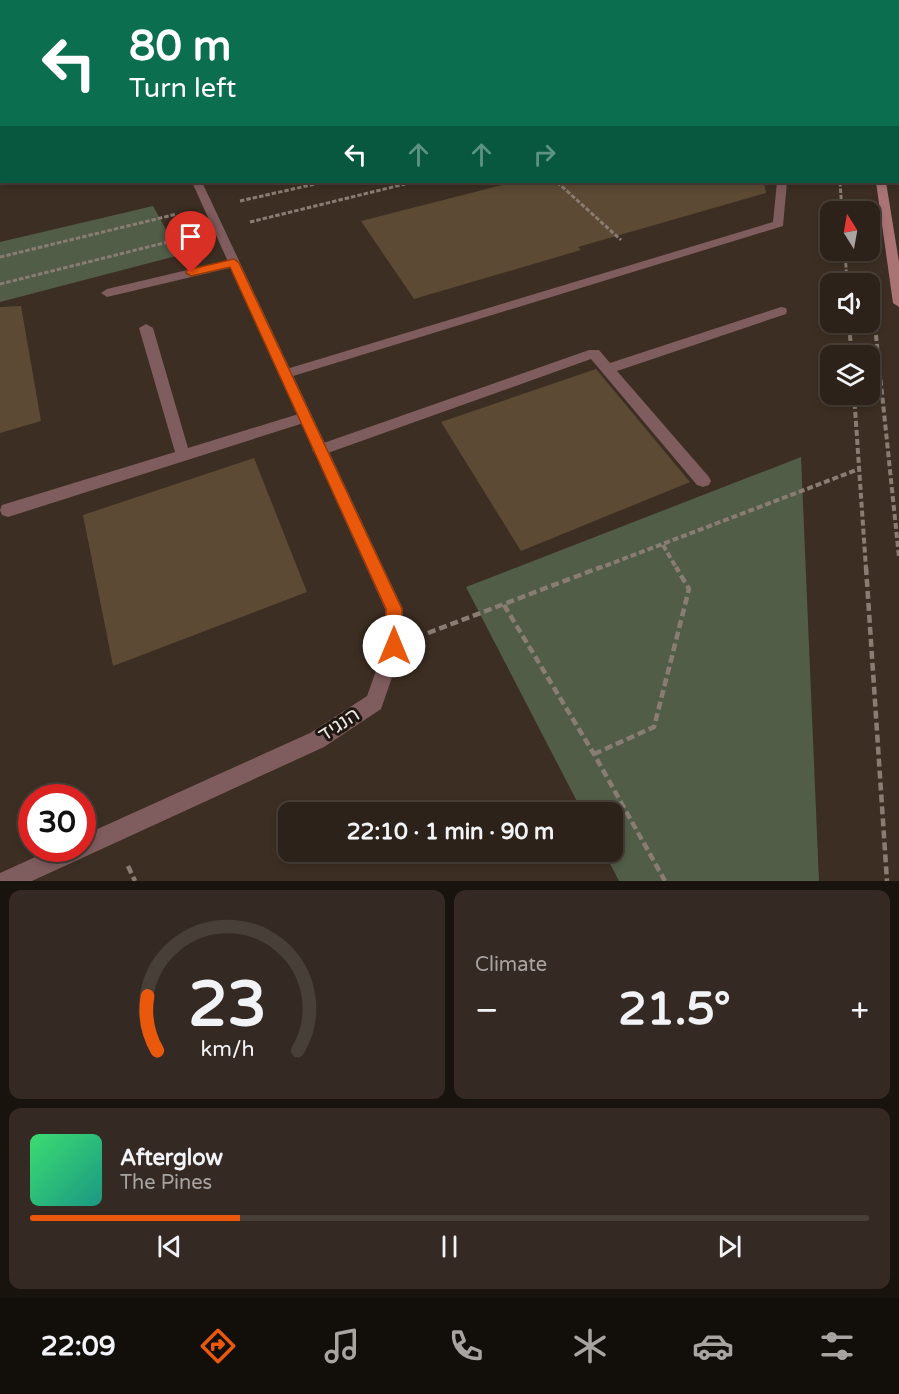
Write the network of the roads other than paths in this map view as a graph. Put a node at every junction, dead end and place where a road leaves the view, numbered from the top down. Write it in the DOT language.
graph roads {
  1 [pos="197,183"];
  2 [pos="783,183"];
  3 [pos="881,183"];
  4 [pos="234,263"];
  5 [pos="107,293"];
  6 [pos="899,303"];
  7 [pos="781,311"];
  8 [pos="146,328"];
  9 [pos="608,369"];
  10 [pos="285,374"];
  11 [pos="305,417"];
  12 [pos="320,450"];
  13 [pos="183,455"];
  14 [pos="703,481"];
  15 [pos="8,510"];
  16 [pos="96,841"];
  17 [pos="49,862"];
  18 [pos="7,881"];
  1 -- 4 [label="street, הנגיד"];
  2 -- 10 [label="street"];
  3 -- 6 [label="main road"];
  4 -- 5 [label="street"];
  4 -- 10 [label="street, הנגיד"];
  7 -- 9 [label="street"];
  8 -- 13 [label="street"];
  9 -- 12 [label="street"];
  9 -- 14 [label="street"];
  10 -- 11 [label="street, הנגיד"];
  11 -- 12 [label="street, הנגיד"];
  11 -- 13 [label="street"];
  12 -- 16 [label="street, הנגיד"];
  13 -- 15 [label="street"];
  17 -- 18 [label="street"];
}
